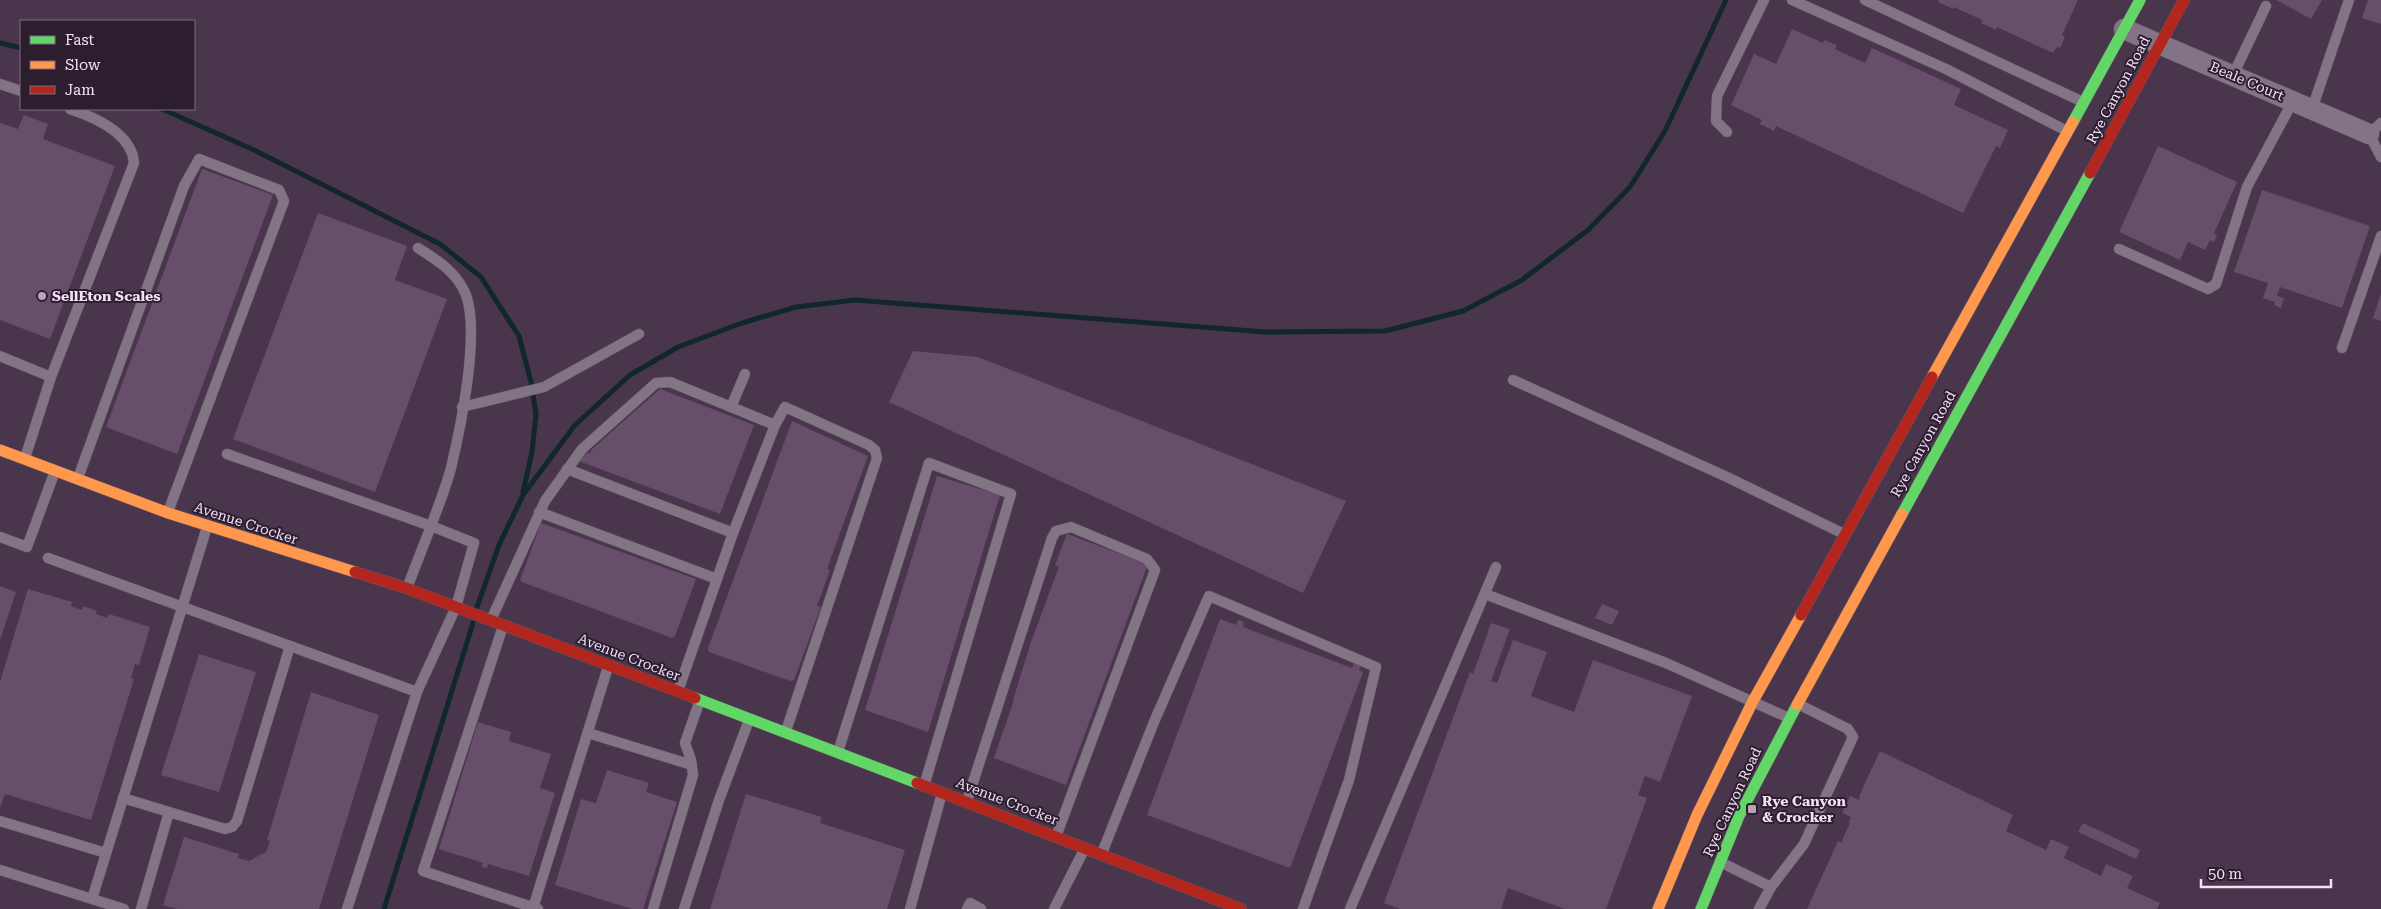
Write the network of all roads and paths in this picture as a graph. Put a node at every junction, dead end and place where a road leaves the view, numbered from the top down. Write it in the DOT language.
graph roads {
  1 [pos="1764,0"];
  2 [pos="1792,0"];
  3 [pos="1865,0"];
  4 [pos="2140,0"];
  5 [pos="2184,0"];
  6 [pos="2349,0"];
  7 [pos="2266,6"];
  8 [pos="2124,29"];
  9 [pos="2159,44"];
  10 [pos="2233,75"];
  11 [pos="0,84"];
  12 [pos="20,91"];
  13 [pos="2293,101"];
  14 [pos="2084,102"];
  15 [pos="2312,109"];
  16 [pos="73,110"];
  17 [pos="2375,128"];
  18 [pos="1727,132"];
  19 [pos="2068,132"];
  20 [pos="2381,157"];
  21 [pos="2381,236"];
  22 [pos="418,248"];
  23 [pos="2119,249"];
  24 [pos="638,334"];
  25 [pos="2342,348"];
  26 [pos="0,356"];
  27 [pos="745,374"];
  28 [pos="52,377"];
  29 [pos="1514,380"];
  30 [pos="462,407"];
  31 [pos="731,408"];
  32 [pos="775,425"];
  33 [pos="0,450"];
  34 [pos="227,454"];
  35 [pos="25,458"];
  36 [pos="568,469"];
  37 [pos="56,470"];
  38 [pos="78,478"];
  39 [pos="539,512"];
  40 [pos="168,513"];
  41 [pos="207,526"];
  42 [pos="431,526"];
  43 [pos="733,533"];
  44 [pos="1845,534"];
  45 [pos="0,537"];
  46 [pos="48,558"];
  47 [pos="1496,567"];
  48 [pos="717,578"];
  49 [pos="406,588"];
  50 [pos="1484,594"];
  51 [pos="181,606"];
  52 [pos="456,607"];
  53 [pos="491,621"];
  54 [pos="503,625"];
  55 [pos="290,646"];
  56 [pos="609,666"];
  57 [pos="417,692"];
  58 [pos="677,692"];
  59 [pos="700,700"];
  60 [pos="1753,701"];
  61 [pos="1797,704"];
  62 [pos="1789,718"];
  63 [pos="750,719"];
  64 [pos="588,732"];
  65 [pos="786,733"];
  66 [pos="838,752"];
  67 [pos="692,766"];
  68 [pos="924,786"];
  69 [pos="943,792"];
  70 [pos="123,798"];
  71 [pos="967,802"];
  72 [pos="169,812"];
  73 [pos="0,821"];
  74 [pos="1056,836"];
  75 [pos="1086,848"];
  76 [pos="106,853"];
  77 [pos="1102,854"];
  78 [pos="1719,862"];
  79 [pos="0,870"];
  80 [pos="1771,887"];
  81 [pos="92,899"];
  82 [pos="535,908"];
  83 [pos="124,909"];
  84 [pos="141,909"];
  85 [pos="347,909"];
  86 [pos="653,909"];
  87 [pos="684,909"];
  88 [pos="910,909"];
  89 [pos="968,909"];
  90 [pos="981,909"];
  91 [pos="1054,909"];
  92 [pos="1241,909"];
  93 [pos="1303,909"];
  94 [pos="1350,909"];
  95 [pos="1658,909"];
  96 [pos="1701,909"];
  97 [pos="1759,909"];
  1 -- 18 [label="lane"];
  2 -- 19 [label="lane"];
  3 -- 14 [label="lane"];
  4 -- 8 [label="main road, Rye Canyon Road"];
  5 -- 9 [label="main road, Rye Canyon Road"];
  6 -- 15 [label="lane"];
  7 -- 10 [label="lane"];
  8 -- 9 [label="street, Beale Court"];
  8 -- 14 [label="main road, Rye Canyon Road"];
  9 -- 10 [label="street, Beale Court"];
  9 -- 61 [label="main road, Rye Canyon Road"];
  10 -- 13 [label="street, Beale Court"];
  11 -- 12 [label="lane"];
  13 -- 15 [label="street, Beale Court"];
  13 -- 23 [label="lane"];
  14 -- 19 [label="main road, Rye Canyon Road"];
  15 -- 17 [label="street, Beale Court"];
  16 -- 28 [label="lane"];
  17 -- 20 [label="lane"];
  19 -- 44 [label="main road, Rye Canyon Road"];
  21 -- 25 [label="lane"];
  22 -- 30 [label="lane"];
  24 -- 30 [label="lane"];
  26 -- 28 [label="lane"];
  27 -- 31 [label="lane"];
  28 -- 35 [label="lane"];
  29 -- 44 [label="lane"];
  30 -- 42 [label="lane"];
  31 -- 32 [label="lane"];
  31 -- 36 [label="lane"];
  32 -- 43 [label="lane"];
  32 -- 65 [label="lane"];
  33 -- 35 [label="main road, Avenue Crocker"];
  34 -- 42 [label="lane"];
  35 -- 37 [label="main road, Avenue Crocker"];
  36 -- 39 [label="lane"];
  36 -- 43 [label="lane"];
  37 -- 38 [label="main road, Avenue Crocker"];
  37 -- 45 [label="lane"];
  38 -- 40 [label="main road, Avenue Crocker"];
  38 -- 40 [label="lane"];
  39 -- 48 [label="lane"];
  39 -- 53 [label="lane"];
  40 -- 41 [label="main road, Avenue Crocker"];
  41 -- 49 [label="main road, Avenue Crocker"];
  41 -- 51 [label="lane"];
  42 -- 49 [label="lane"];
  42 -- 52 [label="lane"];
  43 -- 48 [label="lane"];
  44 -- 60 [label="main road, Rye Canyon Road"];
  46 -- 51 [label="lane"];
  47 -- 50 [label="lane"];
  48 -- 58 [label="lane"];
  49 -- 52 [label="main road, Avenue Crocker"];
  50 -- 60 [label="lane"];
  50 -- 94 [label="lane"];
  51 -- 55 [label="lane"];
  51 -- 70 [label="lane"];
  52 -- 53 [label="main road, Avenue Crocker"];
  52 -- 57 [label="lane"];
  53 -- 54 [label="main road, Avenue Crocker"];
  54 -- 56 [label="main road, Avenue Crocker"];
  54 -- 82 [label="lane"];
  55 -- 57 [label="lane"];
  55 -- 72 [label="lane"];
  56 -- 58 [label="main road, Avenue Crocker"];
  56 -- 64 [label="lane"];
  57 -- 85 [label="lane"];
  58 -- 59 [label="main road, Avenue Crocker"];
  59 -- 63 [label="main road, Avenue Crocker"];
  59 -- 67 [label="lane"];
  60 -- 62 [label="lane"];
  60 -- 95 [label="main road, Rye Canyon Road"];
  61 -- 62 [label="main road, Rye Canyon Road"];
  61 -- 80 [label="lane"];
  62 -- 78 [label="main road, Rye Canyon Road"];
  63 -- 65 [label="main road, Avenue Crocker"];
  63 -- 87 [label="lane"];
  64 -- 67 [label="lane"];
  64 -- 82 [label="lane"];
  65 -- 66 [label="main road, Avenue Crocker"];
  66 -- 68 [label="main road, Avenue Crocker"];
  66 -- 68 [label="lane"];
  67 -- 86 [label="lane"];
  68 -- 69 [label="main road, Avenue Crocker"];
  69 -- 71 [label="main road, Avenue Crocker"];
  69 -- 88 [label="lane"];
  70 -- 72 [label="lane"];
  70 -- 76 [label="lane"];
  71 -- 74 [label="main road, Avenue Crocker"];
  71 -- 74 [label="lane"];
  72 -- 84 [label="lane"];
  73 -- 76 [label="lane"];
  74 -- 75 [label="main road, Avenue Crocker"];
  75 -- 77 [label="main road, Avenue Crocker"];
  75 -- 91 [label="lane"];
  76 -- 81 [label="lane"];
  77 -- 92 [label="main road, Avenue Crocker"];
  77 -- 93 [label="lane"];
  78 -- 80 [label="lane"];
  78 -- 96 [label="main road, Rye Canyon Road"];
  79 -- 81 [label="lane"];
  80 -- 97 [label="lane"];
  81 -- 83 [label="lane"];
  89 -- 90 [label="lane"];
}
